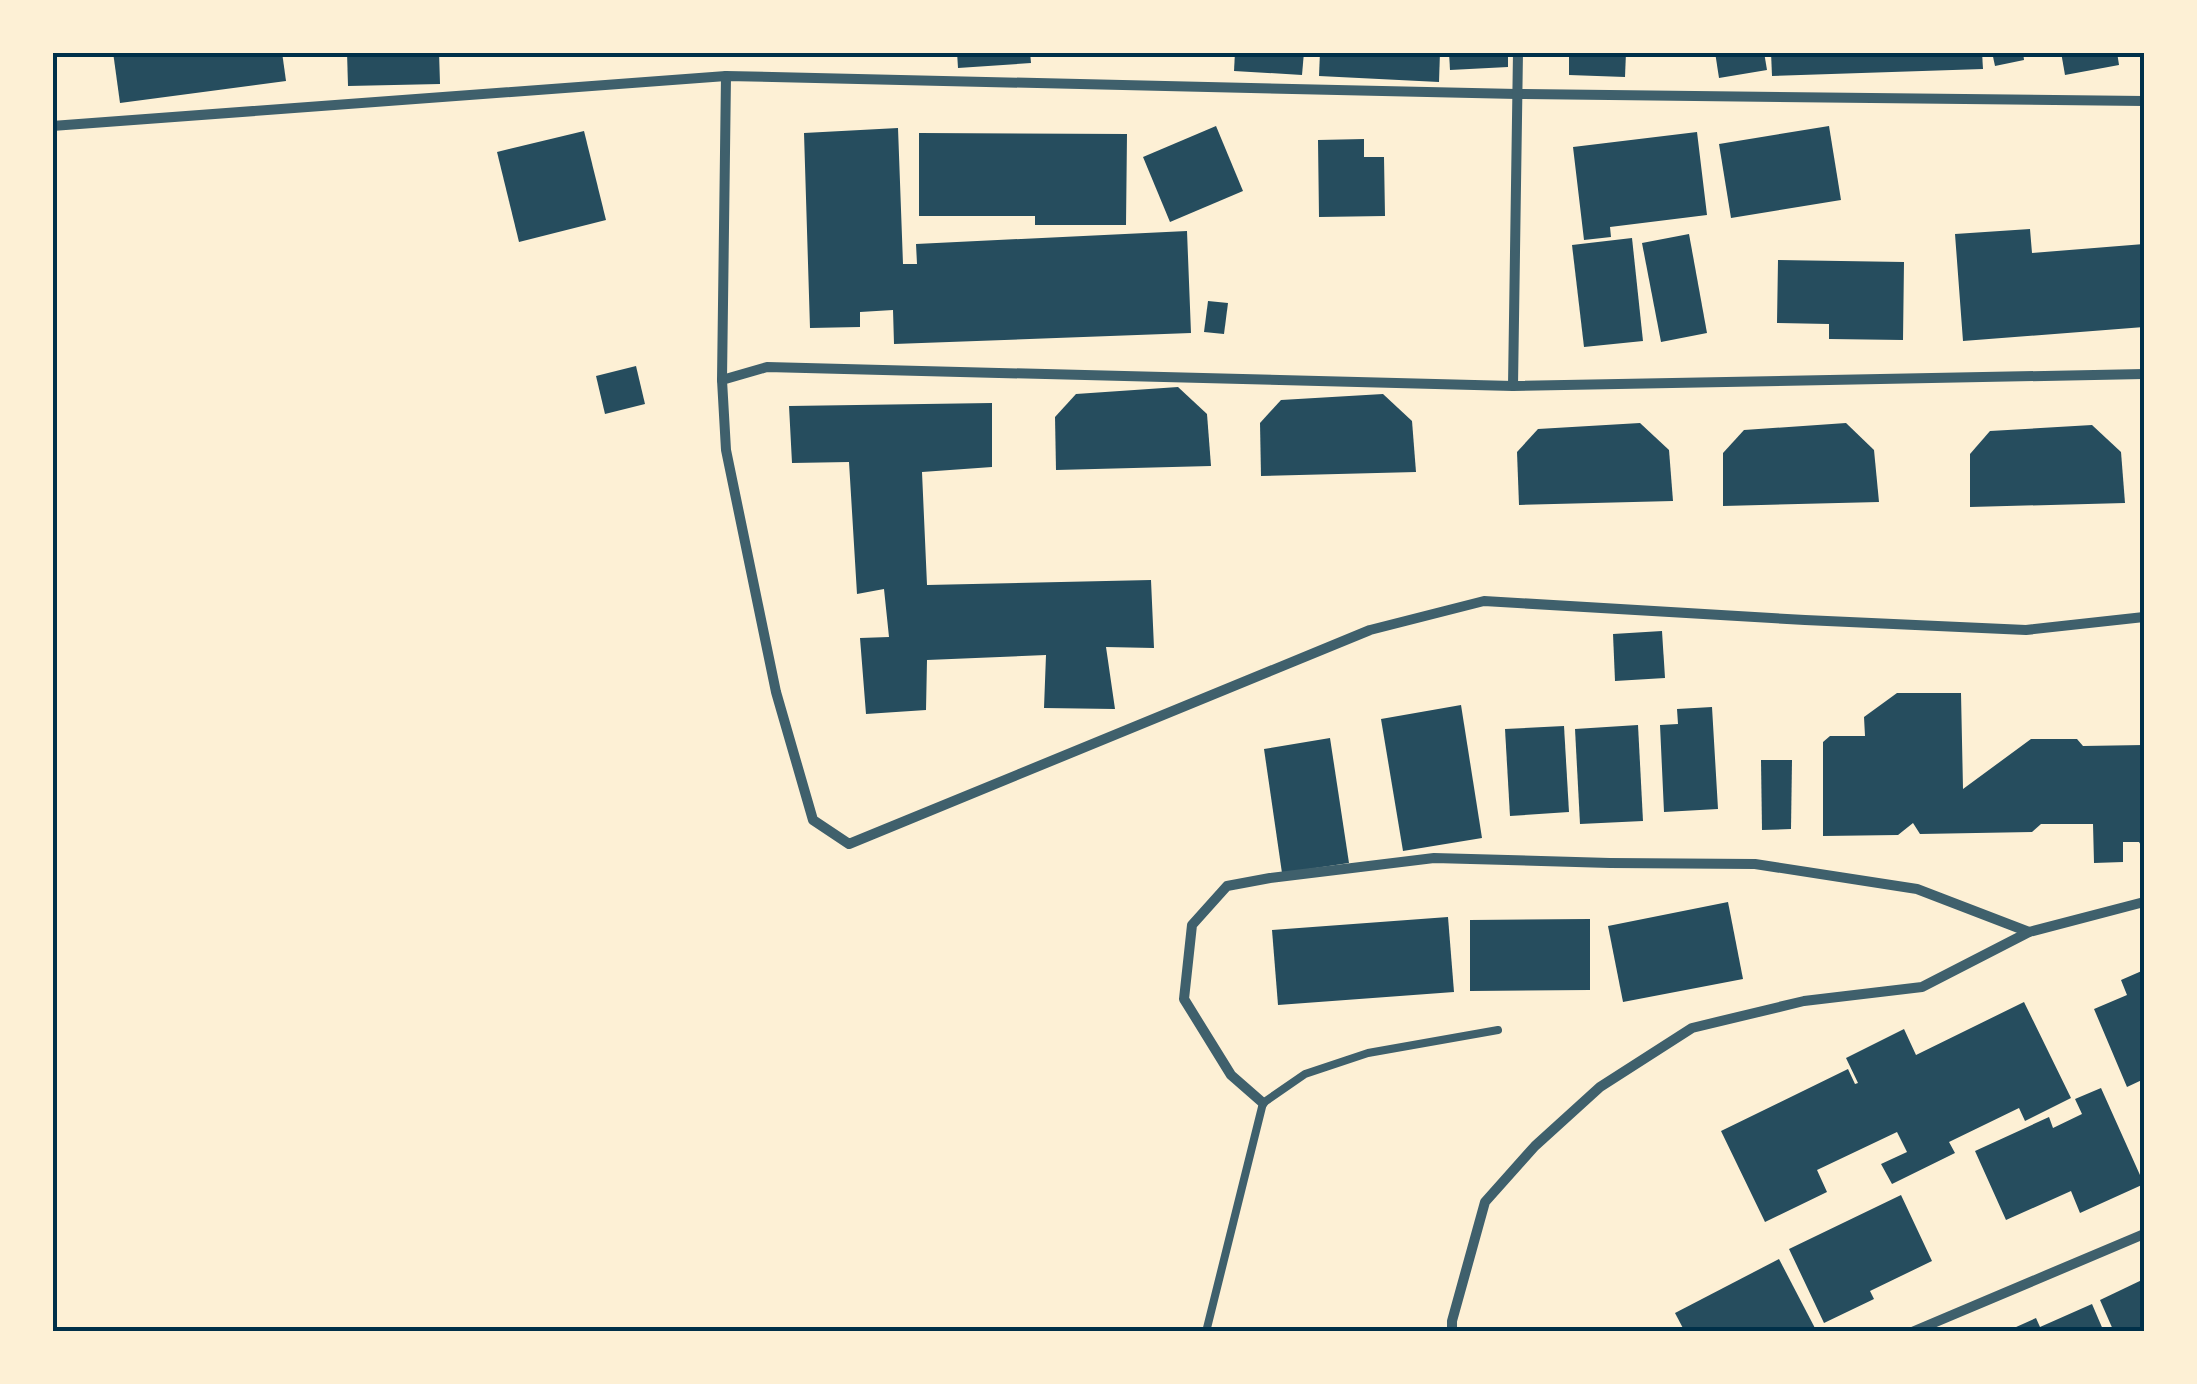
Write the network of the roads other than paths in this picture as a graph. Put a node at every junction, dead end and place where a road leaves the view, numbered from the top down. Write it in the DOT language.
graph roads {
  1 [pos="1518,52"];
  2 [pos="726,76"];
  3 [pos="1517,94"];
  4 [pos="2144,101"];
  5 [pos="52,126"];
  6 [pos="2144,374"];
  7 [pos="722,380"];
  8 [pos="1514,386"];
  9 [pos="2144,617"];
  10 [pos="2144,902"];
  11 [pos="2029,932"];
  12 [pos="1498,1030"];
  13 [pos="1263,1103"];
  14 [pos="2144,1234"];
  15 [pos="1206,1332"];
  16 [pos="1452,1332"];
  17 [pos="1912,1332"];
  1 -- 3 [label="street"];
  2 -- 3 [label="street"];
  2 -- 5 [label="street"];
  2 -- 7 [label="street"];
  3 -- 4 [label="street"];
  3 -- 8 [label="street"];
  6 -- 8 [label="street"];
  7 -- 8 [label="street"];
  7 -- 9 [label="street"];
  10 -- 11 [label="street"];
  11 -- 13 [label="street"];
  11 -- 16 [label="street"];
  12 -- 13 [label="lane"];
  13 -- 15 [label="lane"];
  14 -- 17 [label="street"];
}
